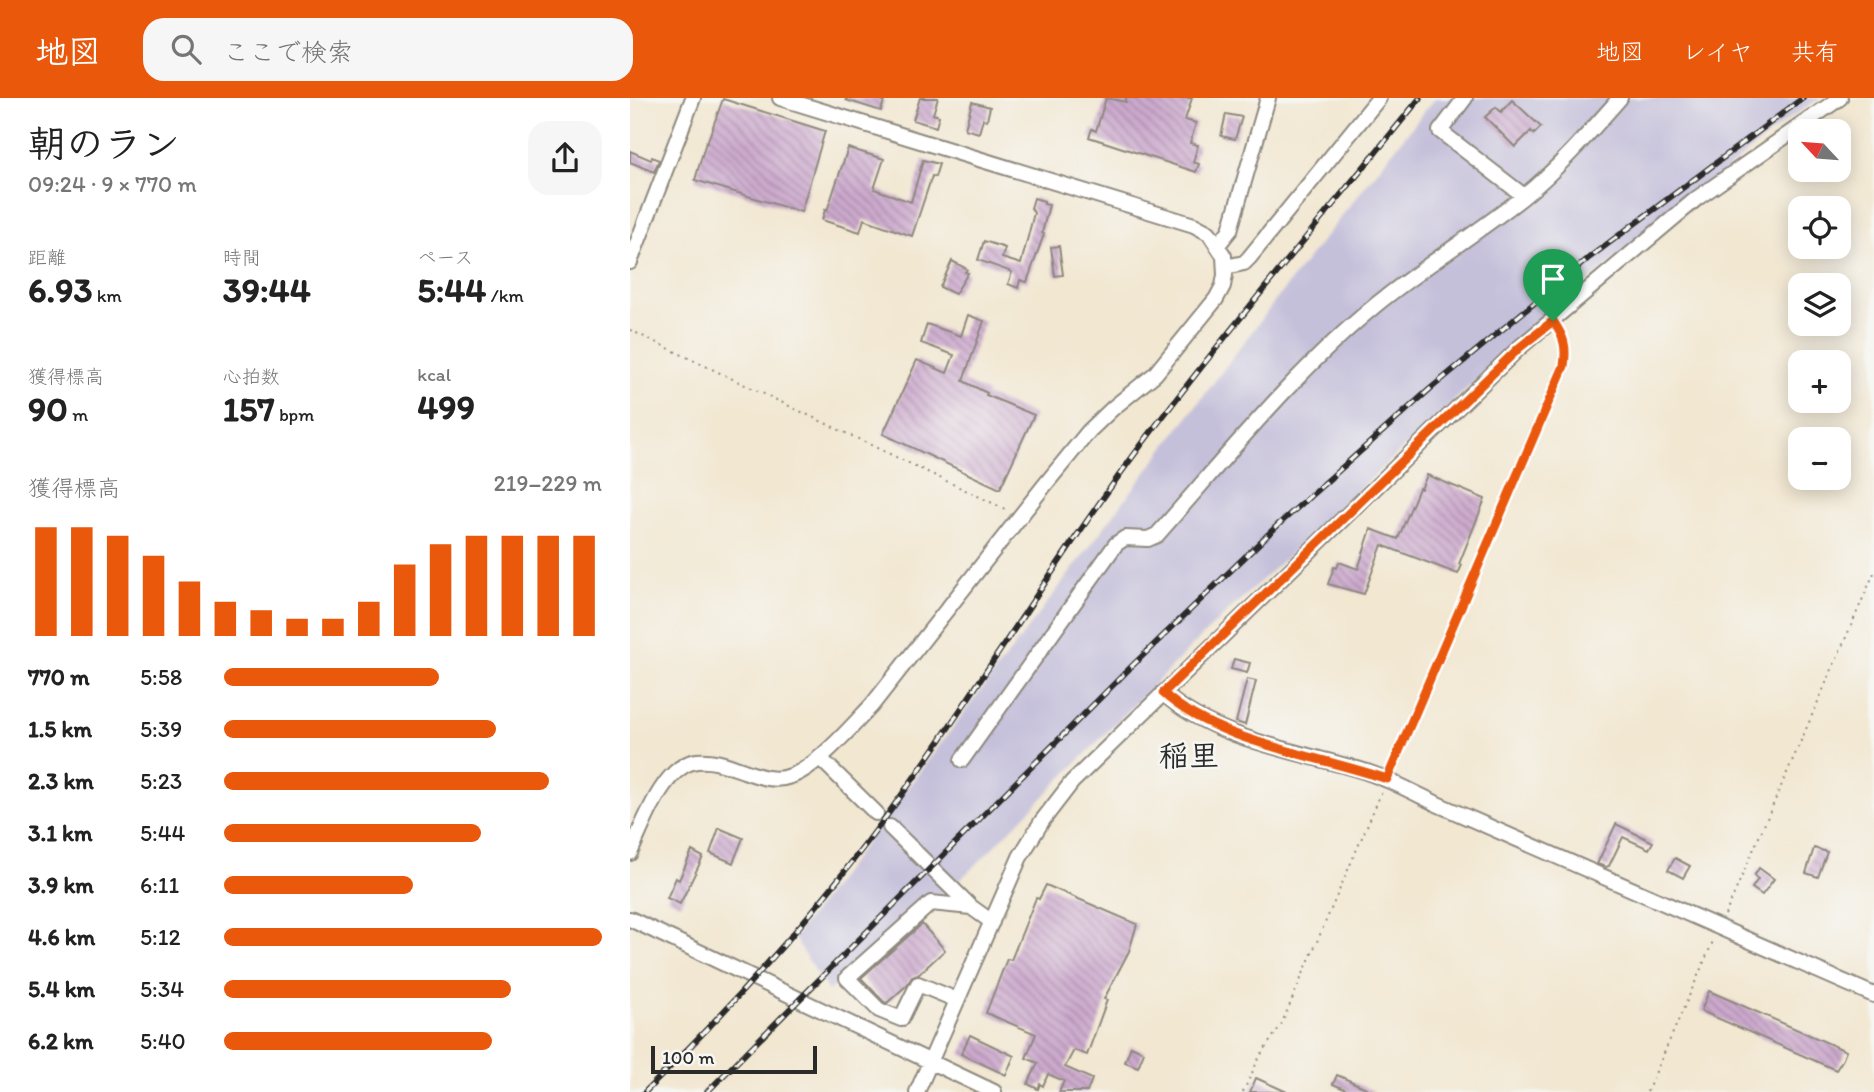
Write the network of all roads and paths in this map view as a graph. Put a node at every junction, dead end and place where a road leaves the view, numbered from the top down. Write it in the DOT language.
graph roads {
  1 [pos="692,98"];
  2 [pos="780,98"];
  3 [pos="1268,98"];
  4 [pos="1379,98"];
  5 [pos="1465,98"];
  6 [pos="1619,98"];
  7 [pos="1840,98"];
  8 [pos="1524,197"];
  9 [pos="1218,245"];
  10 [pos="630,262"];
  11 [pos="1225,267"];
  12 [pos="1553,321"];
  13 [pos="630,330"];
  14 [pos="1021,517"];
  15 [pos="1874,573"];
  16 [pos="1163,693"];
  17 [pos="819,757"];
  18 [pos="962,760"];
  19 [pos="1387,779"];
  20 [pos="876,813"];
  21 [pos="890,827"];
  22 [pos="630,853"];
  23 [pos="971,907"];
  24 [pos="630,919"];
  25 [pos="992,922"];
  26 [pos="1719,928"];
  27 [pos="1874,995"];
  28 [pos="957,1000"];
  29 [pos="930,1061"];
  30 [pos="917,1092"];
  31 [pos="993,1092"];
  32 [pos="1244,1092"];
  33 [pos="1647,1092"];
  1 -- 10 [label="street"];
  2 -- 9 [label="street"];
  3 -- 9 [label="street"];
  4 -- 11 [label="street"];
  5 -- 8 [label="street"];
  6 -- 8 [label="street"];
  7 -- 12 [label="street"];
  8 -- 18 [label="street"];
  9 -- 11 [label="street"];
  11 -- 14 [label="street"];
  12 -- 16 [label="street"];
  12 -- 19 [label="path"];
  13 -- 14 [label="path"];
  14 -- 17 [label="street"];
  15 -- 26 [label="path"];
  16 -- 19 [label="street"];
  16 -- 25 [label="street"];
  17 -- 20 [label="street"];
  17 -- 22 [label="street"];
  19 -- 26 [label="street"];
  19 -- 32 [label="path"];
  21 -- 23 [label="street"];
  23 -- 25 [label="street"];
  23 -- 28 [label="street"];
  24 -- 29 [label="street"];
  25 -- 28 [label="street"];
  26 -- 27 [label="street"];
  26 -- 33 [label="path"];
  28 -- 29 [label="street"];
  29 -- 30 [label="street"];
  29 -- 31 [label="street"];
}
